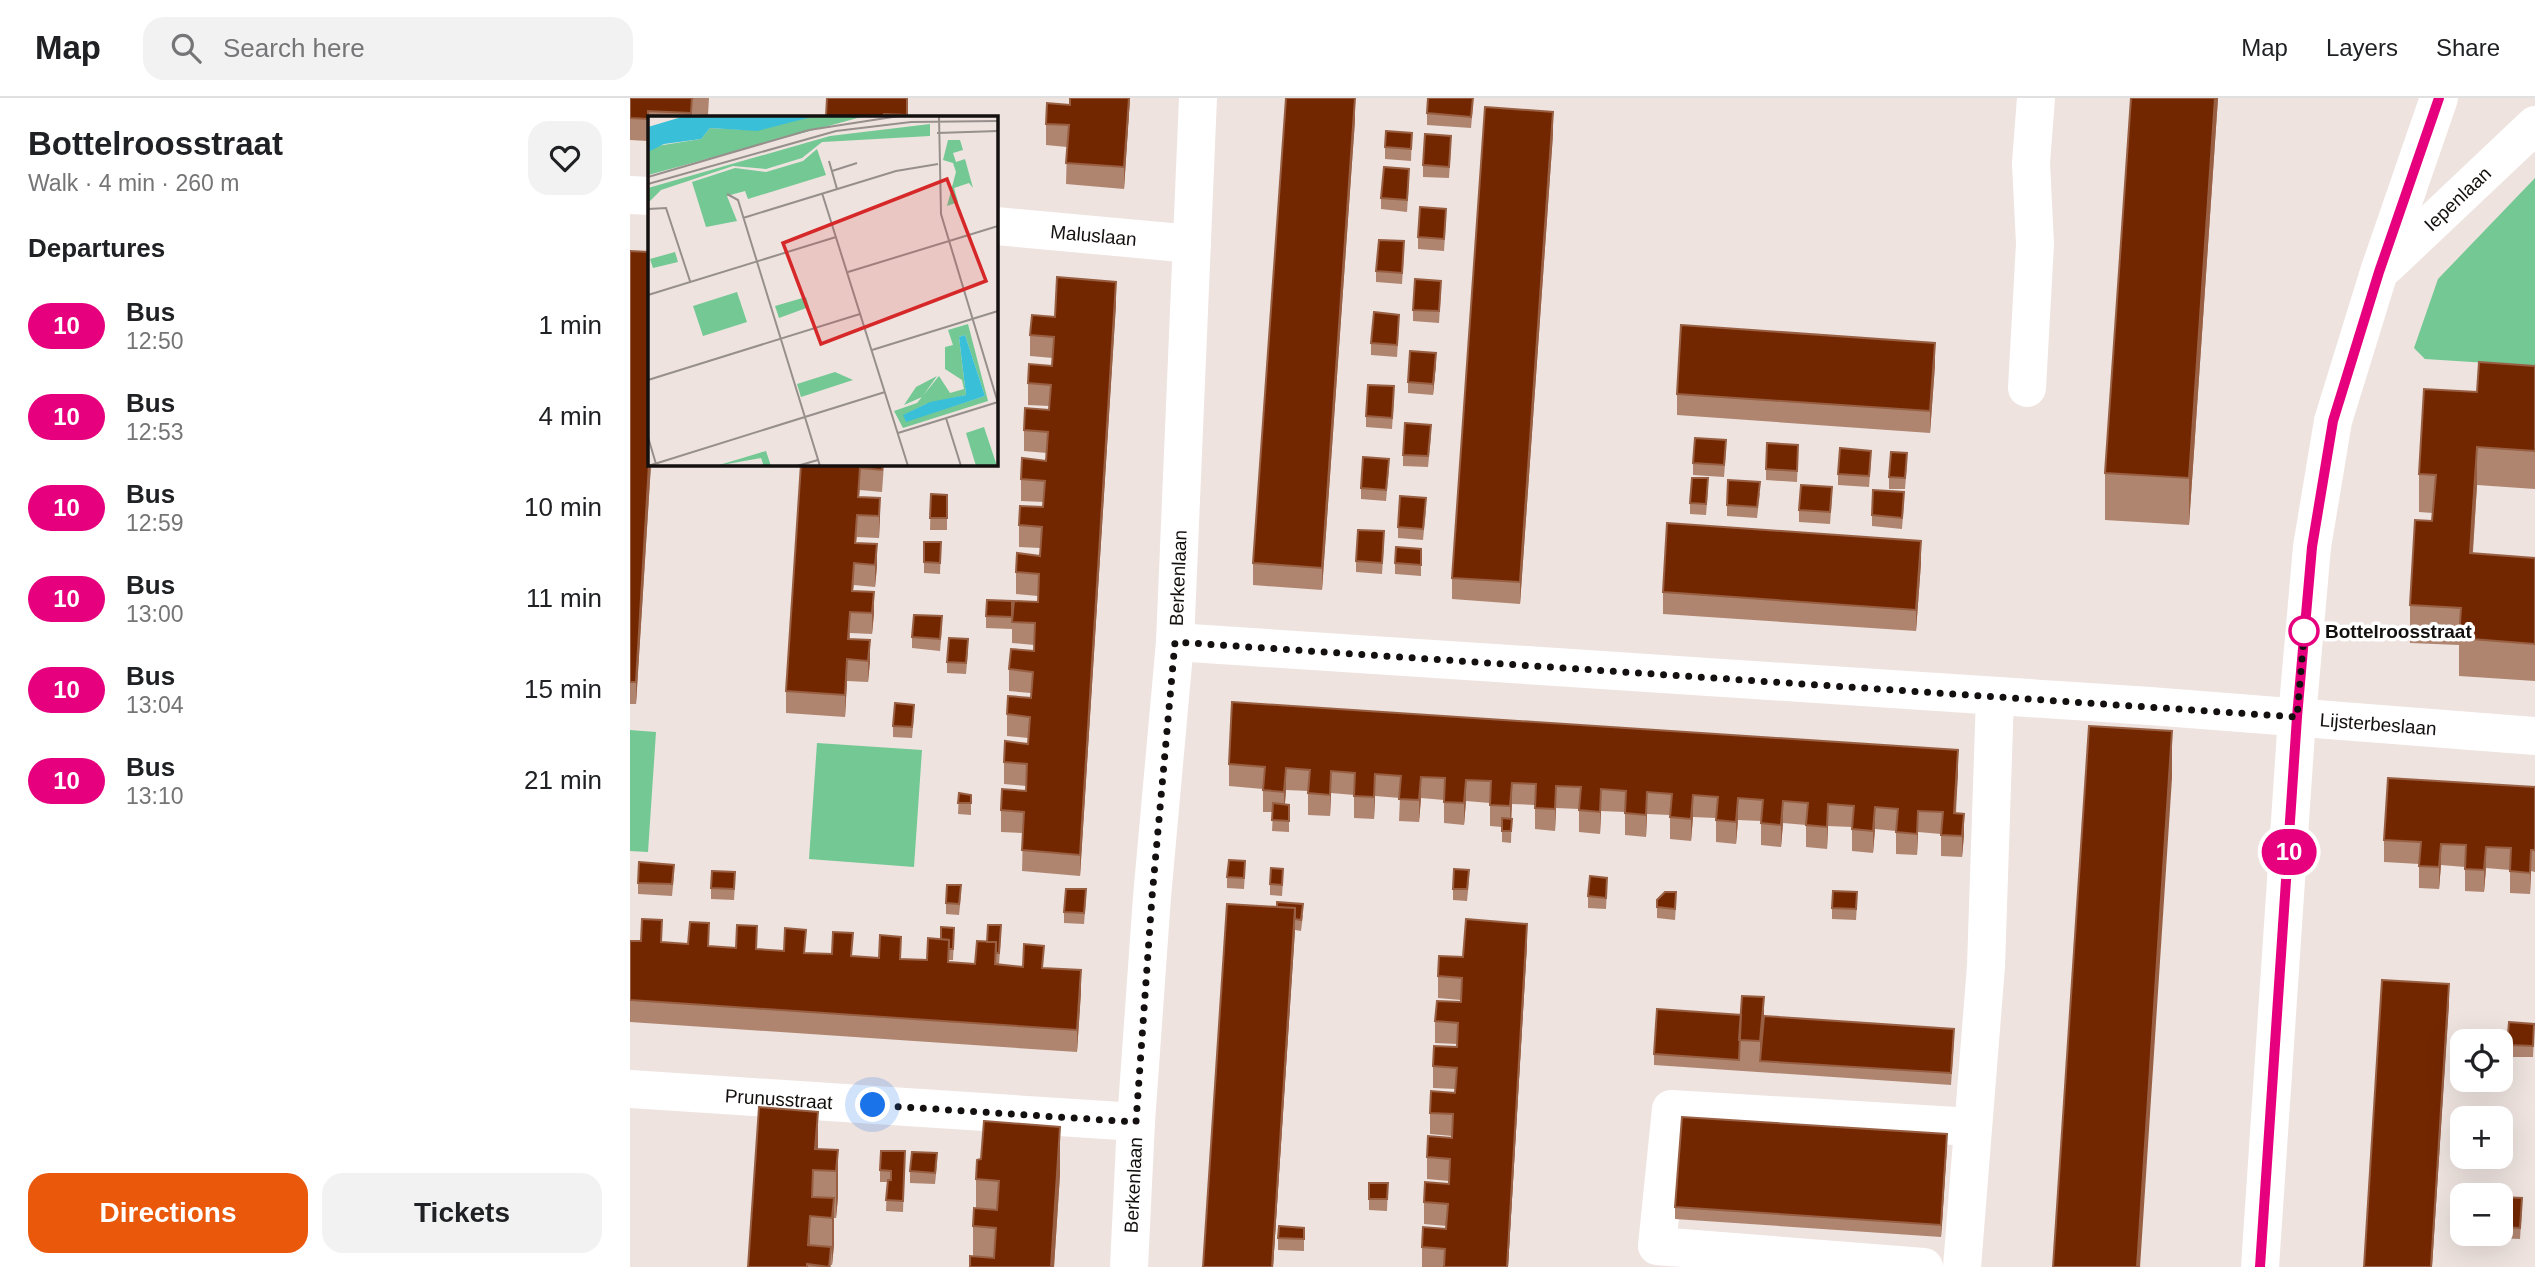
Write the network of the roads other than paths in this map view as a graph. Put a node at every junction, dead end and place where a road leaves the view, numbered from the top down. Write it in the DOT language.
graph roads {
  1 [pos="1198,98"];
  2 [pos="2036,98"];
  3 [pos="2440,98"];
  4 [pos="2535,125"];
  5 [pos="630,195"];
  6 [pos="648,196"];
  7 [pos="998,226"];
  8 [pos="1192,244"];
  9 [pos="2379,272"];
  10 [pos="2027,388"];
  11 [pos="1175,642"];
  12 [pos="1995,696"];
  13 [pos="2297,717"];
  14 [pos="2535,736"];
  15 [pos="630,1089"];
  16 [pos="1136,1122"];
  17 [pos="1973,1127"];
  18 [pos="1129,1267"];
  19 [pos="1924,1267"];
  20 [pos="1962,1267"];
  21 [pos="2260,1267"];
  1 -- 8 [label="street, Berkenlaan"];
  2 -- 10 [label="street"];
  3 -- 9 [label="street, Iepenlaan"];
  4 -- 9 [label="street, Iepenlaan"];
  5 -- 6 [label="street"];
  7 -- 8 [label="street, Maluslaan"];
  8 -- 11 [label="street, Berkenlaan"];
  9 -- 13 [label="street, Iepenlaan"];
  11 -- 12 [label="street, Lijsterbeslaan"];
  11 -- 16 [label="street, Berkenlaan"];
  12 -- 13 [label="street, Lijsterbeslaan"];
  12 -- 17 [label="street"];
  13 -- 14 [label="street, Lijsterbeslaan"];
  13 -- 21 [label="street, Iepenlaan"];
  15 -- 16 [label="street, Prunusstraat"];
  16 -- 18 [label="street, Berkenlaan"];
  17 -- 19 [label="street"];
  17 -- 20 [label="street"];
}
